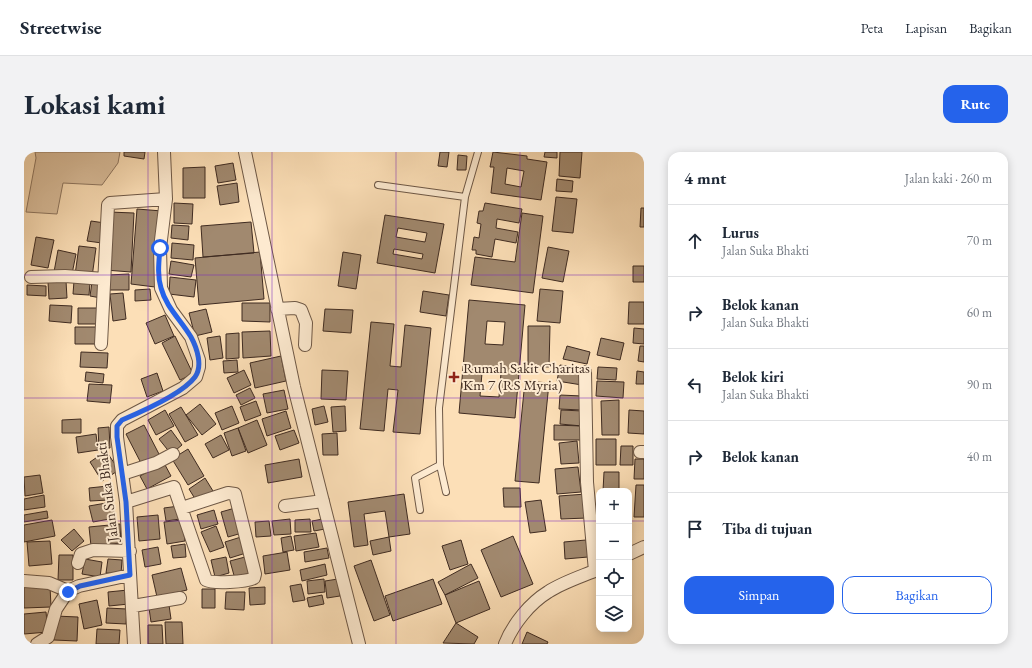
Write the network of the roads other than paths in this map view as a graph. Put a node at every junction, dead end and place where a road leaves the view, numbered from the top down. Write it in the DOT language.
graph roads {
  1 [pos="164,152"];
  2 [pos="245,152"];
  3 [pos="478,152"];
  4 [pos="378,185"];
  5 [pos="465,197"];
  6 [pos="166,198"];
  7 [pos="32,277"];
  8 [pos="104,279"];
  9 [pos="276,309"];
  10 [pos="101,344"];
  11 [pos="305,345"];
  12 [pos="585,372"];
  13 [pos="173,454"];
  14 [pos="440,465"];
  15 [pos="122,474"];
  16 [pos="446,492"];
  17 [pos="323,501"];
  18 [pos="126,502"];
  19 [pos="285,506"];
  20 [pos="182,508"];
  21 [pos="420,510"];
  22 [pos="644,547"];
  23 [pos="130,551"];
  24 [pos="632,553"];
  25 [pos="596,561"];
  26 [pos="78,563"];
  27 [pos="596,570"];
  28 [pos="130,575"];
  29 [pos="24,581"];
  30 [pos="68,592"];
  31 [pos="180,598"];
  32 [pos="132,606"];
  33 [pos="37,644"];
  34 [pos="134,644"];
  35 [pos="359,644"];
  36 [pos="505,644"];
  1 -- 6 [label="street, Jalan Suka Bhakti"];
  2 -- 9 [label="street"];
  3 -- 5 [label="lane"];
  4 -- 5 [label="lane"];
  5 -- 14 [label="lane"];
  6 -- 8 [label="street"];
  6 -- 15 [label="street, Jalan Suka Bhakti"];
  7 -- 8 [label="street"];
  8 -- 10 [label="street"];
  9 -- 11 [label="street"];
  9 -- 17 [label="street"];
  12 -- 25 [label="street"];
  13 -- 15 [label="street"];
  14 -- 16 [label="lane"];
  14 -- 21 [label="lane"];
  15 -- 18 [label="street, Jalan Suka Bhakti"];
  17 -- 19 [label="street"];
  17 -- 35 [label="street"];
  18 -- 20 [label="street"];
  18 -- 23 [label="street, Jalan Suka Bhakti"];
  20 -- 20 [label="street"];
  22 -- 24 [label="street"];
  23 -- 26 [label="street"];
  23 -- 28 [label="street, Jalan Suka Bhakti"];
  27 -- 36 [label="street"];
  28 -- 30 [label="street"];
  28 -- 32 [label="street, Jalan Suka Bhakti"];
  29 -- 30 [label="street"];
  30 -- 33 [label="street"];
  31 -- 32 [label="street"];
  32 -- 34 [label="street, Jalan Suka Bhakti"];
}
